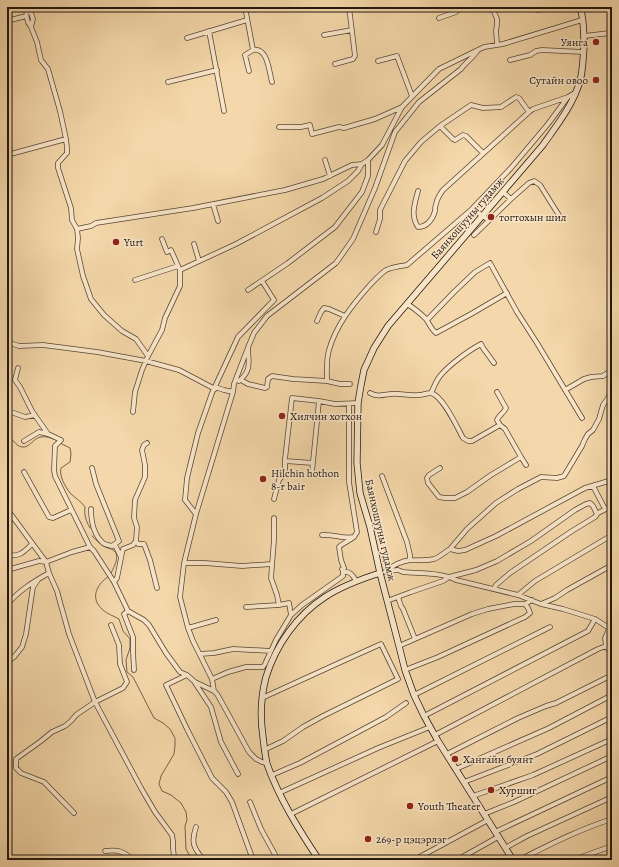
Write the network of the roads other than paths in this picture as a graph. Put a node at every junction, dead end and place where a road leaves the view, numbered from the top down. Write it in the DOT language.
graph roads {
  1 [pos="28,7"];
  2 [pos="245,7"];
  3 [pos="349,7"];
  4 [pos="456,7"];
  5 [pos="492,7"];
  6 [pos="532,7"];
  7 [pos="550,7"];
  8 [pos="580,7"];
  9 [pos="26,16"];
  10 [pos="439,18"];
  11 [pos="7,20"];
  12 [pos="247,20"];
  13 [pos="582,20"];
  14 [pos="31,27"];
  15 [pos="352,30"];
  16 [pos="209,31"];
  17 [pos="324,34"];
  18 [pos="611,34"];
  19 [pos="584,36"];
  20 [pos="187,38"];
  21 [pos="497,45"];
  22 [pos="253,50"];
  23 [pos="478,50"];
  24 [pos="584,52"];
  25 [pos="510,60"];
  26 [pos="378,61"];
  27 [pos="336,64"];
  28 [pos="217,70"];
  29 [pos="249,71"];
  30 [pos="168,82"];
  31 [pos="272,82"];
  32 [pos="576,93"];
  33 [pos="412,96"];
  34 [pos="568,96"];
  35 [pos="402,107"];
  36 [pos="224,111"];
  37 [pos="529,112"];
  38 [pos="440,126"];
  39 [pos="279,127"];
  40 [pos="66,139"];
  41 [pos="483,153"];
  42 [pos="7,155"];
  43 [pos="325,160"];
  44 [pos="368,160"];
  45 [pos="362,164"];
  46 [pos="330,176"];
  47 [pos="418,191"];
  48 [pos="503,192"];
  49 [pos="511,199"];
  50 [pos="213,204"];
  51 [pos="472,209"];
  52 [pos="483,216"];
  53 [pos="560,217"];
  54 [pos="488,220"];
  55 [pos="218,221"];
  56 [pos="77,228"];
  57 [pos="376,232"];
  58 [pos="474,235"];
  59 [pos="162,239"];
  60 [pos="194,244"];
  61 [pos="199,261"];
  62 [pos="179,268"];
  63 [pos="135,280"];
  64 [pos="262,281"];
  65 [pos="248,290"];
  66 [pos="507,293"];
  67 [pos="407,304"];
  68 [pos="345,316"];
  69 [pos="255,319"];
  70 [pos="318,320"];
  71 [pos="427,320"];
  72 [pos="254,333"];
  73 [pos="7,342"];
  74 [pos="248,347"];
  75 [pos="148,356"];
  76 [pos="146,361"];
  77 [pos="494,363"];
  78 [pos="18,368"];
  79 [pos="612,370"];
  80 [pos="240,380"];
  81 [pos="327,380"];
  82 [pos="234,384"];
  83 [pos="350,384"];
  84 [pos="215,388"];
  85 [pos="612,389"];
  86 [pos="565,390"];
  87 [pos="233,392"];
  88 [pos="497,392"];
  89 [pos="370,393"];
  90 [pos="431,393"];
  91 [pos="319,401"];
  92 [pos="358,403"];
  93 [pos="349,404"];
  94 [pos="11,412"];
  95 [pos="133,412"];
  96 [pos="35,415"];
  97 [pos="582,418"];
  98 [pos="500,425"];
  99 [pos="48,434"];
  100 [pos="24,441"];
  101 [pos="148,443"];
  102 [pos="521,457"];
  103 [pos="285,461"];
  104 [pos="313,463"];
  105 [pos="526,465"];
  106 [pos="92,468"];
  107 [pos="440,468"];
  108 [pos="24,472"];
  109 [pos="312,472"];
  110 [pos="382,476"];
  111 [pos="612,480"];
  112 [pos="593,486"];
  113 [pos="274,499"];
  114 [pos="612,506"];
  115 [pos="7,509"];
  116 [pos="91,509"];
  117 [pos="605,509"];
  118 [pos="71,510"];
  119 [pos="196,514"];
  120 [pos="597,514"];
  121 [pos="274,518"];
  122 [pos="322,535"];
  123 [pos="612,535"];
  124 [pos="354,537"];
  125 [pos="136,541"];
  126 [pos="32,544"];
  127 [pos="115,545"];
  128 [pos="90,547"];
  129 [pos="450,549"];
  130 [pos="7,555"];
  131 [pos="121,557"];
  132 [pos="410,560"];
  133 [pos="46,562"];
  134 [pos="184,563"];
  135 [pos="272,564"];
  136 [pos="612,565"];
  137 [pos="7,570"];
  138 [pos="343,572"];
  139 [pos="383,572"];
  140 [pos="49,573"];
  141 [pos="449,577"];
  142 [pos="38,580"];
  143 [pos="113,580"];
  144 [pos="356,581"];
  145 [pos="157,588"];
  146 [pos="494,589"];
  147 [pos="518,596"];
  148 [pos="398,597"];
  149 [pos="532,600"];
  150 [pos="387,601"];
  151 [pos="525,604"];
  152 [pos="541,604"];
  153 [pos="7,605"];
  154 [pos="279,605"];
  155 [pos="246,607"];
  156 [pos="128,611"];
  157 [pos="291,615"];
  158 [pos="595,619"];
  159 [pos="216,620"];
  160 [pos="612,622"];
  161 [pos="111,625"];
  162 [pos="550,627"];
  163 [pos="188,628"];
  164 [pos="609,628"];
  165 [pos="415,639"];
  166 [pos="399,646"];
  167 [pos="606,646"];
  168 [pos="271,651"];
  169 [pos="200,654"];
  170 [pos="612,655"];
  171 [pos="7,662"];
  172 [pos="263,667"];
  173 [pos="134,670"];
  174 [pos="405,670"];
  175 [pos="187,675"];
  176 [pos="612,675"];
  177 [pos="266,677"];
  178 [pos="212,679"];
  179 [pos="195,682"];
  180 [pos="214,691"];
  181 [pos="414,695"];
  182 [pos="612,695"];
  183 [pos="262,698"];
  184 [pos="95,702"];
  185 [pos="406,703"];
  186 [pos="424,716"];
  187 [pos="612,717"];
  188 [pos="430,727"];
  189 [pos="435,735"];
  190 [pos="612,739"];
  191 [pos="438,741"];
  192 [pos="264,750"];
  193 [pos="447,754"];
  194 [pos="612,756"];
  195 [pos="267,763"];
  196 [pos="456,769"];
  197 [pos="238,774"];
  198 [pos="272,775"];
  199 [pos="612,777"];
  200 [pos="464,782"];
  201 [pos="279,793"];
  202 [pos="473,796"];
  203 [pos="612,797"];
  204 [pos="250,802"];
  205 [pos="74,814"];
  206 [pos="291,814"];
  207 [pos="486,817"];
  208 [pos="612,819"];
  209 [pos="196,827"];
  210 [pos="496,834"];
  211 [pos="612,846"];
  212 [pos="505,848"];
  213 [pos="105,851"];
  214 [pos="511,858"];
  215 [pos="134,860"];
  216 [pos="176,860"];
  217 [pos="204,860"];
  218 [pos="254,860"];
  219 [pos="278,860"];
  220 [pos="319,860"];
  221 [pos="414,860"];
  222 [pos="457,860"];
  223 [pos="501,860"];
  224 [pos="519,860"];
  225 [pos="573,860"];
  1 -- 9 [label="street"];
  1 -- 14 [label="street"];
  2 -- 12 [label="street"];
  3 -- 15 [label="street"];
  4 -- 10 [label="street"];
  5 -- 21 [label="street"];
  6 -- 7 [label="street"];
  8 -- 13 [label="main road, Баянхошууны гудамж"];
  9 -- 11 [label="street"];
  9 -- 14 [label="street"];
  12 -- 16 [label="street"];
  12 -- 22 [label="street"];
  13 -- 19 [label="main road, Баянхошууны гудамж"];
  13 -- 21 [label="street"];
  14 -- 40 [label="street"];
  15 -- 17 [label="street"];
  15 -- 27 [label="street"];
  16 -- 20 [label="street"];
  16 -- 28 [label="street"];
  18 -- 19 [label="street"];
  19 -- 24 [label="main road, Баянхошууны гудамж"];
  21 -- 23 [label="street"];
  22 -- 29 [label="street"];
  22 -- 31 [label="street"];
  23 -- 33 [label="street"];
  23 -- 72 [label="street"];
  24 -- 25 [label="street"];
  24 -- 32 [label="main road, Баянхошууны гудамж"];
  26 -- 33 [label="street"];
  28 -- 30 [label="street"];
  28 -- 36 [label="street"];
  32 -- 34 [label="street"];
  32 -- 48 [label="main road, Баянхошууны гудамж"];
  33 -- 35 [label="street"];
  34 -- 37 [label="street"];
  34 -- 51 [label="street"];
  35 -- 39 [label="street"];
  35 -- 44 [label="street"];
  37 -- 38 [label="street"];
  37 -- 41 [label="street"];
  38 -- 41 [label="street"];
  38 -- 57 [label="street"];
  40 -- 42 [label="street"];
  40 -- 56 [label="street"];
  41 -- 47 [label="street"];
  43 -- 46 [label="street"];
  44 -- 45 [label="street"];
  44 -- 64 [label="street"];
  45 -- 46 [label="street"];
  45 -- 61 [label="street"];
  46 -- 50 [label="street"];
  48 -- 49 [label="street"];
  48 -- 52 [label="main road, Баянхошууны гудамж"];
  49 -- 53 [label="street"];
  49 -- 54 [label="street"];
  50 -- 55 [label="street"];
  50 -- 56 [label="street"];
  51 -- 52 [label="street"];
  51 -- 68 [label="street"];
  52 -- 54 [label="street"];
  52 -- 67 [label="main road, Баянхошууны гудамж"];
  54 -- 58 [label="street"];
  56 -- 75 [label="street"];
  59 -- 62 [label="street"];
  60 -- 61 [label="street"];
  61 -- 62 [label="street"];
  62 -- 63 [label="street"];
  62 -- 75 [label="street"];
  64 -- 65 [label="street"];
  64 -- 69 [label="street"];
  66 -- 71 [label="street"];
  66 -- 71 [label="street"];
  66 -- 86 [label="street"];
  67 -- 71 [label="street"];
  67 -- 92 [label="main road, Баянхошууны гудамж"];
  68 -- 70 [label="street"];
  68 -- 81 [label="street"];
  69 -- 72 [label="street"];
  69 -- 84 [label="street"];
  72 -- 74 [label="street"];
  73 -- 76 [label="street"];
  74 -- 80 [label="street"];
  74 -- 82 [label="street"];
  75 -- 76 [label="street"];
  76 -- 84 [label="street"];
  76 -- 95 [label="street"];
  77 -- 90 [label="street"];
  78 -- 96 [label="street"];
  79 -- 86 [label="street"];
  80 -- 81 [label="street"];
  80 -- 82 [label="street"];
  81 -- 83 [label="street"];
  82 -- 87 [label="street"];
  84 -- 87 [label="street"];
  84 -- 119 [label="street"];
  85 -- 129 [label="street"];
  86 -- 97 [label="street"];
  87 -- 119 [label="street"];
  88 -- 98 [label="street"];
  89 -- 90 [label="street"];
  90 -- 98 [label="street"];
  91 -- 93 [label="street"];
  91 -- 103 [label="street"];
  91 -- 104 [label="street"];
  92 -- 93 [label="street"];
  92 -- 139 [label="main road, Баянхошууны гудамж"];
  93 -- 124 [label="street"];
  94 -- 96 [label="street"];
  96 -- 99 [label="street"];
  98 -- 102 [label="street"];
  99 -- 100 [label="street"];
  99 -- 118 [label="street"];
  101 -- 125 [label="street"];
  102 -- 105 [label="street"];
  102 -- 107 [label="street"];
  103 -- 104 [label="street"];
  103 -- 113 [label="street"];
  104 -- 109 [label="street"];
  106 -- 127 [label="street"];
  108 -- 118 [label="street"];
  110 -- 132 [label="street"];
  111 -- 112 [label="street"];
  112 -- 117 [label="street"];
  112 -- 129 [label="street"];
  114 -- 117 [label="street"];
  115 -- 126 [label="street"];
  116 -- 127 [label="street"];
  117 -- 120 [label="street"];
  118 -- 128 [label="street"];
  119 -- 134 [label="street"];
  120 -- 141 [label="street"];
  120 -- 146 [label="street"];
  121 -- 135 [label="street"];
  122 -- 124 [label="street"];
  123 -- 147 [label="street"];
  124 -- 138 [label="street"];
  125 -- 131 [label="street"];
  125 -- 145 [label="street"];
  126 -- 130 [label="street"];
  126 -- 133 [label="street"];
  127 -- 131 [label="street"];
  128 -- 133 [label="street"];
  128 -- 143 [label="street"];
  129 -- 132 [label="street"];
  131 -- 143 [label="street"];
  132 -- 139 [label="street"];
  133 -- 137 [label="street"];
  133 -- 140 [label="street"];
  134 -- 135 [label="street"];
  134 -- 163 [label="street"];
  135 -- 154 [label="street"];
  136 -- 152 [label="street"];
  138 -- 144 [label="street"];
  138 -- 157 [label="street"];
  139 -- 141 [label="street"];
  139 -- 144 [label="main road"];
  139 -- 150 [label="main road, Баянхошууны гудамж"];
  140 -- 142 [label="street"];
  140 -- 184 [label="street"];
  141 -- 146 [label="street"];
  141 -- 148 [label="street"];
  142 -- 153 [label="street"];
  142 -- 171 [label="street"];
  143 -- 156 [label="street"];
  144 -- 177 [label="main road"];
  146 -- 147 [label="street"];
  147 -- 149 [label="street"];
  148 -- 150 [label="street"];
  148 -- 165 [label="street"];
  149 -- 151 [label="street"];
  149 -- 152 [label="street"];
  150 -- 166 [label="main road, Баянхошууны гудамж"];
  151 -- 165 [label="street"];
  151 -- 174 [label="street"];
  152 -- 158 [label="street"];
  154 -- 155 [label="street"];
  154 -- 157 [label="street"];
  156 -- 173 [label="street"];
  156 -- 175 [label="street"];
  157 -- 168 [label="street"];
  158 -- 164 [label="street"];
  158 -- 186 [label="street"];
  159 -- 163 [label="street"];
  160 -- 164 [label="street"];
  161 -- 184 [label="street"];
  162 -- 181 [label="street"];
  163 -- 169 [label="street"];
  164 -- 167 [label="street"];
  165 -- 166 [label="street"];
  166 -- 174 [label="main road, Баянхошууны гудамж"];
  167 -- 170 [label="street"];
  167 -- 189 [label="street"];
  168 -- 169 [label="street"];
  168 -- 172 [label="street"];
  169 -- 178 [label="street"];
  172 -- 177 [label="street"];
  172 -- 178 [label="street"];
  174 -- 181 [label="main road, Баянхошууны гудамж"];
  175 -- 179 [label="street"];
  175 -- 218 [label="street"];
  176 -- 193 [label="street"];
  177 -- 183 [label="main road"];
  178 -- 180 [label="street"];
  179 -- 180 [label="street"];
  179 -- 197 [label="street"];
  180 -- 195 [label="street"];
  181 -- 186 [label="main road, Баянхошууны гудамж"];
  182 -- 196 [label="street"];
  183 -- 192 [label="main road"];
  183 -- 192 [label="street"];
  184 -- 205 [label="street"];
  184 -- 216 [label="street"];
  185 -- 198 [label="street"];
  186 -- 188 [label="main road, Баянхошууны гудамж"];
  187 -- 200 [label="street"];
  188 -- 189 [label="main road, Баянхошууны гудамж"];
  188 -- 201 [label="street"];
  189 -- 191 [label="main road, Баянхошууны гудамж"];
  190 -- 202 [label="street"];
  191 -- 193 [label="main road, Баянхошууны гудамж"];
  191 -- 206 [label="street"];
  192 -- 195 [label="main road"];
  193 -- 196 [label="main road, Баянхошууны гудамж"];
  194 -- 207 [label="street"];
  195 -- 198 [label="main road"];
  196 -- 200 [label="main road, Баянхошууны гудамж"];
  198 -- 201 [label="main road"];
  199 -- 210 [label="street"];
  200 -- 202 [label="main road, Баянхошууны гудамж"];
  201 -- 206 [label="main road"];
  202 -- 207 [label="main road, Баянхошууны гудамж"];
  203 -- 212 [label="street"];
  204 -- 219 [label="street"];
  206 -- 220 [label="main road"];
  207 -- 210 [label="main road, Баянхошууны гудамж"];
  207 -- 221 [label="street"];
  208 -- 224 [label="street"];
  209 -- 217 [label="street"];
  210 -- 212 [label="main road, Баянхошууны гудамж"];
  210 -- 222 [label="street"];
  211 -- 225 [label="street"];
  212 -- 214 [label="main road, Баянхошууны гудамж"];
  213 -- 215 [label="street"];
  214 -- 223 [label="street"];
}
